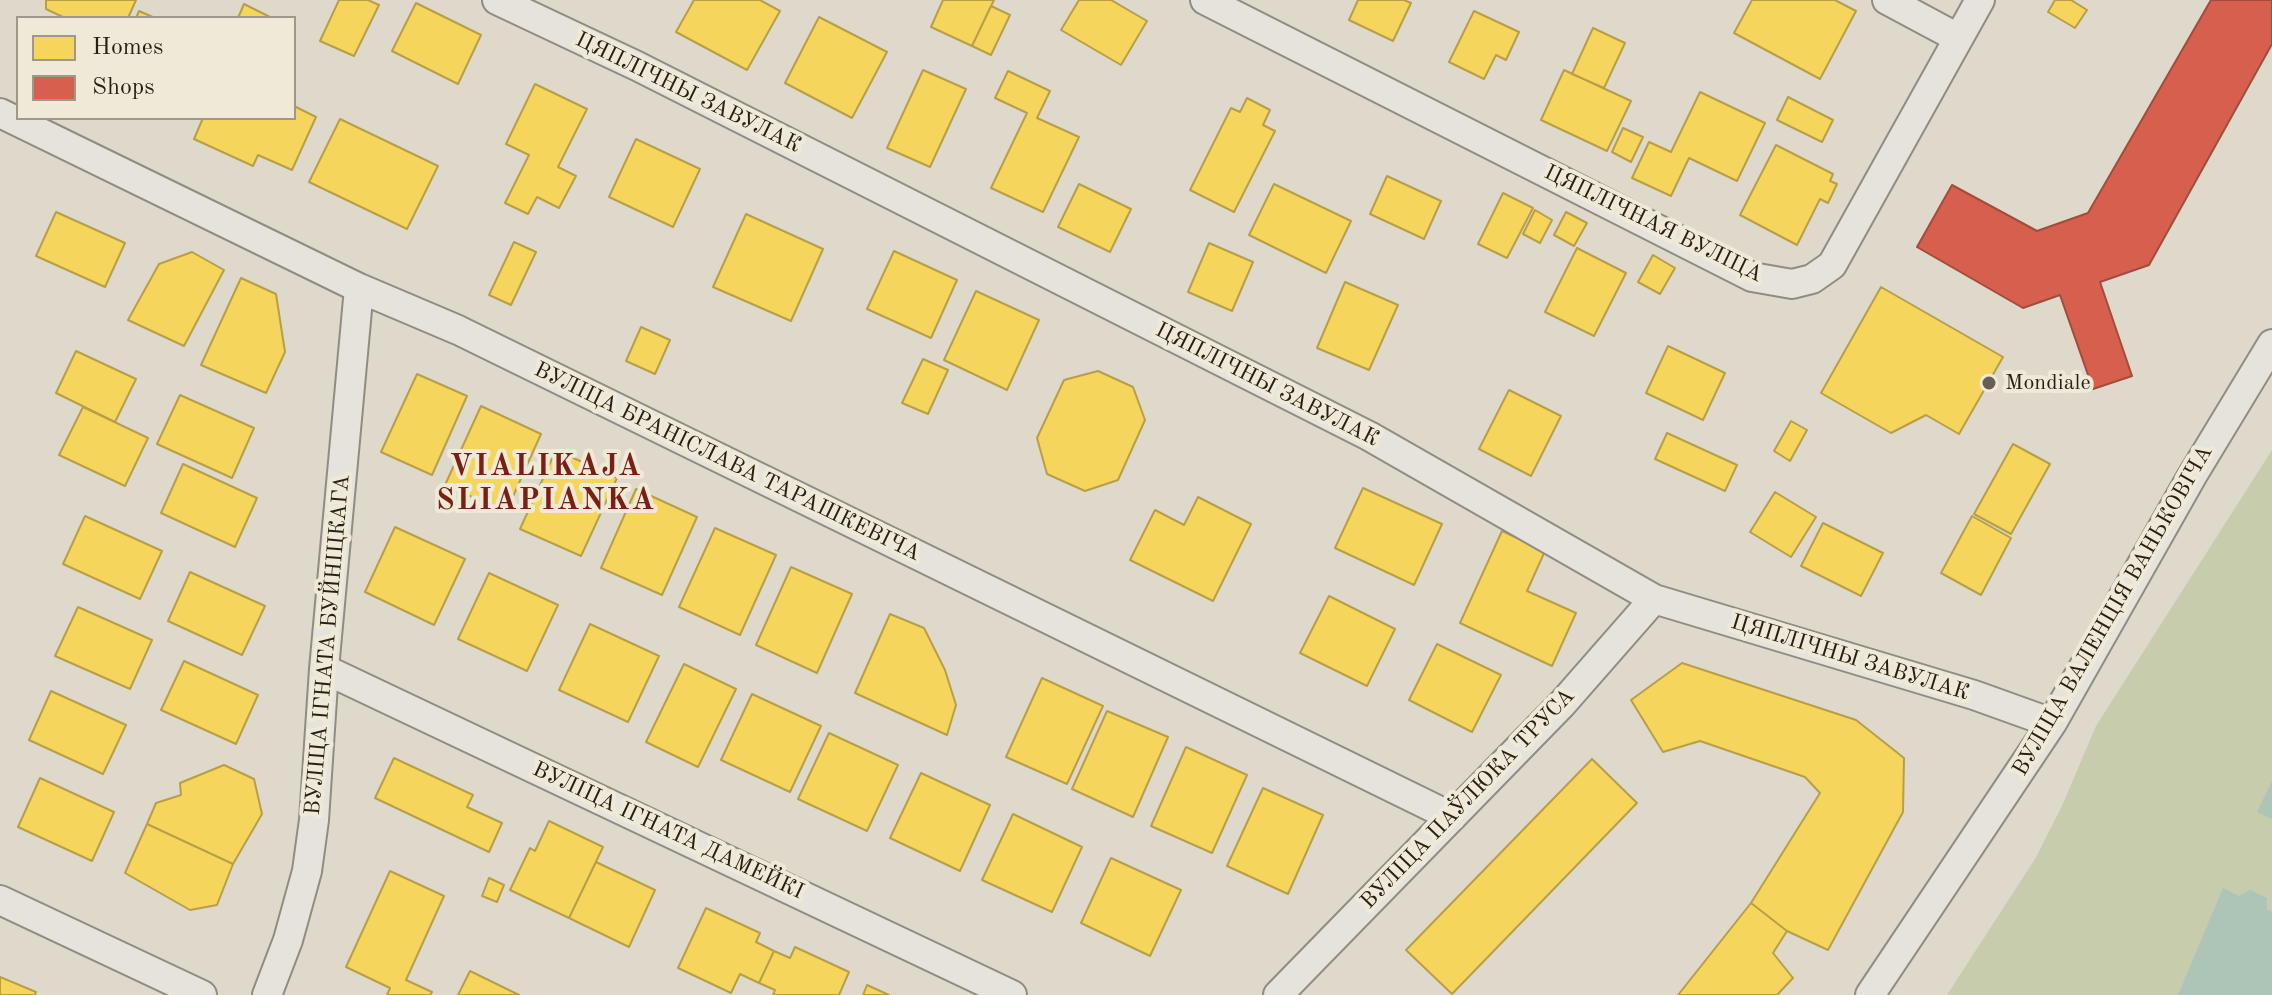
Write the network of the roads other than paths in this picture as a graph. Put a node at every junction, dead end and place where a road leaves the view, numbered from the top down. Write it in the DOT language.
graph roads {
  1 [pos="497,0"];
  2 [pos="1205,0"];
  3 [pos="1887,0"];
  4 [pos="1980,0"];
  5 [pos="1958,38"];
  6 [pos="0,113"];
  7 [pos="359,288"];
  8 [pos="2272,344"];
  9 [pos="1654,599"];
  10 [pos="324,669"];
  11 [pos="2052,723"];
  12 [pos="1452,817"];
  13 [pos="0,900"];
  14 [pos="202,995"];
  15 [pos="267,995"];
  16 [pos="1012,995"];
  17 [pos="1278,995"];
  18 [pos="1870,995"];
  1 -- 9 [label="street, ЦЯПЛІЧНЫ ЗАВУЛАК"];
  2 -- 5 [label="street, ЦЯПЛІЧНАЯ ВУЛІЦА"];
  3 -- 5 [label="street"];
  4 -- 5 [label="street, ЦЯПЛІЧНАЯ ВУЛІЦА"];
  6 -- 7 [label="street, ВУЛІЦА БРАНІСЛАВА ТАРАШКЕВІЧА"];
  7 -- 10 [label="street, ВУЛІЦА ІГНАТА БУЙНІЦКАГА"];
  7 -- 12 [label="street, ВУЛІЦА БРАНІСЛАВА ТАРАШКЕВІЧА"];
  8 -- 11 [label="street, ВУЛІЦА ВАЛЕНЦІЯ ВАНЬКОВІЧА"];
  9 -- 11 [label="street, ЦЯПЛІЧНЫ ЗАВУЛАК"];
  9 -- 12 [label="street, ВУЛІЦА ПАЎЛЮКА ТРУСА"];
  10 -- 15 [label="street, ВУЛІЦА ІГНАТА БУЙНІЦКАГА"];
  10 -- 16 [label="street, ВУЛІЦА ІГНАТА ДАМЕЙКІ"];
  11 -- 18 [label="street, ВУЛІЦА ВАЛЕНЦІЯ ВАНЬКОВІЧА"];
  12 -- 17 [label="street, ВУЛІЦА ПАЎЛЮКА ТРУСА"];
  13 -- 14 [label="street"];
}
